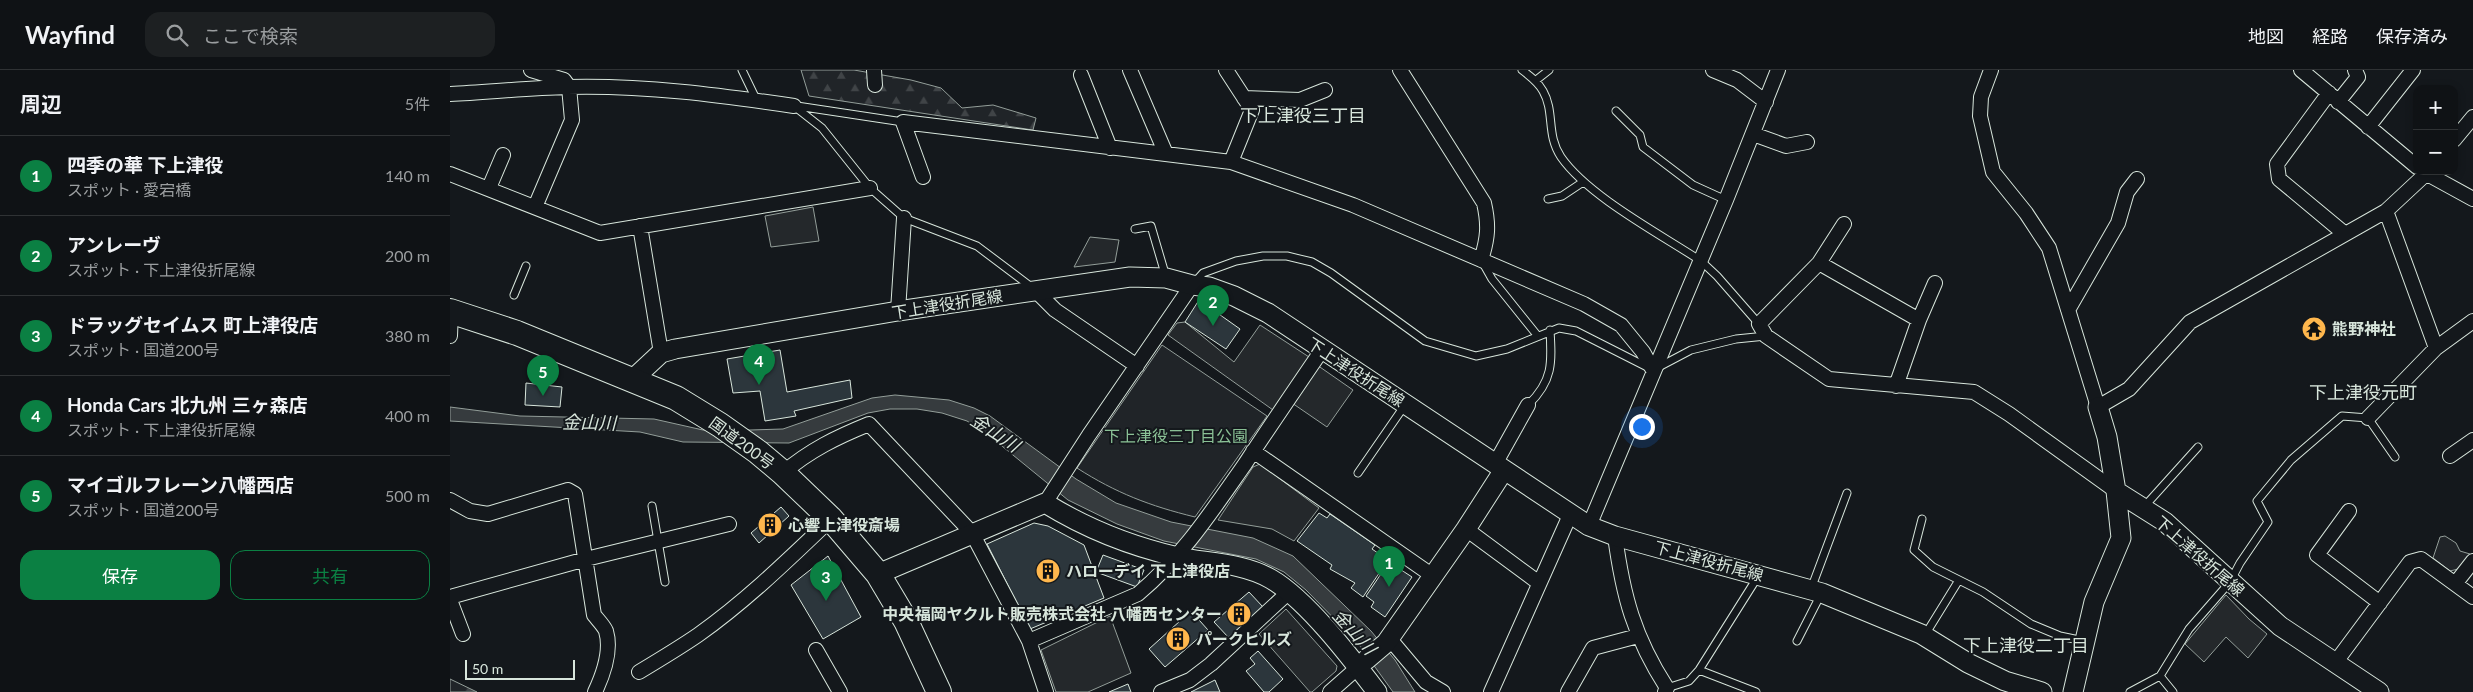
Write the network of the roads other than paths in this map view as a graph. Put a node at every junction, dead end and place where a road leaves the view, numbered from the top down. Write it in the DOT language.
graph roads {
  1 [pos="531,70"];
  2 [pos="742,70"];
  3 [pos="874,70"];
  4 [pos="1226,70"];
  5 [pos="1400,70"];
  6 [pos="1522,70"];
  7 [pos="1549,70"];
  8 [pos="1713,70"];
  9 [pos="1778,70"];
  10 [pos="1991,70"];
  11 [pos="2301,70"];
  12 [pos="2355,70"];
  13 [pos="2413,70"];
  14 [pos="1136,71"];
  15 [pos="1081,75"];
  16 [pos="1535,81"];
  17 [pos="875,85"];
  18 [pos="569,87"];
  19 [pos="1325,90"];
  20 [pos="450,94"];
  21 [pos="2333,97"];
  22 [pos="1244,98"];
  23 [pos="756,99"];
  24 [pos="1766,102"];
  25 [pos="794,106"];
  26 [pos="1616,111"];
  27 [pos="2473,117"];
  28 [pos="903,122"];
  29 [pos="2368,127"];
  30 [pos="1753,134"];
  31 [pos="2458,135"];
  32 [pos="1807,142"];
  33 [pos="1110,148"];
  34 [pos="1166,154"];
  35 [pos="503,155"];
  36 [pos="1231,162"];
  37 [pos="2413,162"];
  38 [pos="450,174"];
  39 [pos="2420,175"];
  40 [pos="2431,175"];
  41 [pos="923,177"];
  42 [pos="2137,179"];
  43 [pos="1583,182"];
  44 [pos="489,188"];
  45 [pos="870,188"];
  46 [pos="1548,199"];
  47 [pos="2473,199"];
  48 [pos="1726,200"];
  49 [pos="535,207"];
  50 [pos="2386,212"];
  51 [pos="904,218"];
  52 [pos="1844,224"];
  53 [pos="640,226"];
  54 [pos="1135,229"];
  55 [pos="2345,234"];
  56 [pos="1481,260"];
  57 [pos="1701,261"];
  58 [pos="1819,263"];
  59 [pos="526,266"];
  60 [pos="1166,278"];
  61 [pos="1935,283"];
  62 [pos="1192,286"];
  63 [pos="1036,291"];
  64 [pos="514,294"];
  65 [pos="2068,310"];
  66 [pos="451,311"];
  67 [pos="898,311"];
  68 [pos="1919,320"];
  69 [pos="2473,321"];
  70 [pos="1550,330"];
  71 [pos="1763,330"];
  72 [pos="1537,335"];
  73 [pos="450,336"];
  74 [pos="2436,348"];
  75 [pos="1322,350"];
  76 [pos="661,354"];
  77 [pos="1137,366"];
  78 [pos="1653,370"];
  79 [pos="632,380"];
  80 [pos="1896,386"];
  81 [pos="1405,404"];
  82 [pos="1528,406"];
  83 [pos="2098,407"];
  84 [pos="2368,418"];
  85 [pos="2473,440"];
  86 [pos="2198,447"];
  87 [pos="1253,451"];
  88 [pos="2450,456"];
  89 [pos="2395,457"];
  90 [pos="1499,467"];
  91 [pos="783,473"];
  92 [pos="1358,473"];
  93 [pos="2116,491"];
  94 [pos="1846,493"];
  95 [pos="1049,497"];
  96 [pos="450,500"];
  97 [pos="652,506"];
  98 [pos="2143,508"];
  99 [pos="2349,510"];
  100 [pos="1570,515"];
  101 [pos="1922,518"];
  102 [pos="831,519"];
  103 [pos="729,524"];
  104 [pos="1589,526"];
  105 [pos="1466,529"];
  106 [pos="972,533"];
  107 [pos="1615,536"];
  108 [pos="659,541"];
  109 [pos="1181,553"];
  110 [pos="586,559"];
  111 [pos="2473,561"];
  112 [pos="878,574"];
  113 [pos="1759,574"];
  114 [pos="1434,576"];
  115 [pos="1959,580"];
  116 [pos="665,582"];
  117 [pos="2230,582"];
  118 [pos="1539,583"];
  119 [pos="2455,584"];
  120 [pos="1290,591"];
  121 [pos="1816,591"];
  122 [pos="2473,597"];
  123 [pos="450,598"];
  124 [pos="2380,603"];
  125 [pos="463,634"];
  126 [pos="1638,636"];
  127 [pos="1924,636"];
  128 [pos="1029,641"];
  129 [pos="1388,641"];
  130 [pos="1797,641"];
  131 [pos="2085,641"];
  132 [pos="816,650"];
  133 [pos="2335,663"];
  134 [pos="1362,664"];
  135 [pos="1699,670"];
  136 [pos="639,672"];
  137 [pos="2160,676"];
  138 [pos="1666,690"];
  139 [pos="595,692"];
  140 [pos="840,692"];
  141 [pos="939,692"];
  142 [pos="1046,692"];
  143 [pos="1161,692"];
  144 [pos="1330,692"];
  145 [pos="1377,692"];
  146 [pos="1443,692"];
  147 [pos="1491,692"];
  148 [pos="1568,692"];
  149 [pos="1756,692"];
  150 [pos="2042,692"];
  151 [pos="2073,692"];
  152 [pos="2130,692"];
  153 [pos="2173,692"];
  154 [pos="2379,692"];
  1 -- 18 [label="street"];
  2 -- 23 [label="lane"];
  3 -- 17 [label="street"];
  4 -- 22 [label="street"];
  5 -- 56 [label="street"];
  6 -- 16 [label="lane"];
  7 -- 16 [label="lane"];
  8 -- 24 [label="street"];
  9 -- 24 [label="street"];
  10 -- 65 [label="street"];
  11 -- 21 [label="street"];
  12 -- 21 [label="street"];
  13 -- 29 [label="street"];
  14 -- 34 [label="street"];
  15 -- 33 [label="street"];
  16 -- 43 [label="lane"];
  18 -- 20 [label="street"];
  18 -- 23 [label="street"];
  18 -- 49 [label="street"];
  19 -- 22 [label="street"];
  21 -- 29 [label="street"];
  21 -- 55 [label="street"];
  22 -- 36 [label="street"];
  23 -- 25 [label="street"];
  24 -- 30 [label="street"];
  25 -- 28 [label="lane"];
  25 -- 45 [label="lane"];
  26 -- 48 [label="lane"];
  27 -- 31 [label="street"];
  28 -- 33 [label="street"];
  28 -- 41 [label="street"];
  29 -- 37 [label="street"];
  30 -- 32 [label="street"];
  30 -- 48 [label="street"];
  33 -- 34 [label="street"];
  34 -- 36 [label="street"];
  35 -- 44 [label="street"];
  36 -- 56 [label="street"];
  38 -- 44 [label="street"];
  39 -- 50 [label="street"];
  40 -- 47 [label="street"];
  42 -- 65 [label="street"];
  43 -- 46 [label="lane"];
  43 -- 57 [label="lane"];
  44 -- 49 [label="street"];
  45 -- 51 [label="lane"];
  45 -- 53 [label="street"];
  48 -- 57 [label="street"];
  49 -- 53 [label="street"];
  50 -- 55 [label="street"];
  50 -- 74 [label="street"];
  51 -- 63 [label="lane"];
  51 -- 67 [label="street"];
  52 -- 58 [label="street"];
  53 -- 76 [label="street"];
  54 -- 60 [label="lane"];
  55 -- 83 [label="street"];
  56 -- 72 [label="lane"];
  56 -- 78 [label="street"];
  57 -- 71 [label="lane"];
  57 -- 78 [label="street"];
  58 -- 68 [label="street"];
  58 -- 71 [label="street"];
  59 -- 64 [label="lane"];
  60 -- 62 [label="main road, 下上津役折尾線"];
  60 -- 63 [label="main road, 下上津役折尾線"];
  61 -- 68 [label="street"];
  62 -- 72 [label="lane"];
  62 -- 75 [label="main road, 下上津役折尾線"];
  62 -- 77 [label="street"];
  63 -- 67 [label="main road, 下上津役折尾線"];
  63 -- 77 [label="street"];
  65 -- 83 [label="street"];
  66 -- 73 [label="street"];
  66 -- 79 [label="highway, 国道200号"];
  67 -- 76 [label="main road, 下上津役折尾線"];
  68 -- 80 [label="street"];
  69 -- 74 [label="street"];
  70 -- 72 [label="lane"];
  70 -- 78 [label="lane"];
  70 -- 82 [label="lane"];
  71 -- 78 [label="lane"];
  71 -- 80 [label="street"];
  74 -- 84 [label="street"];
  75 -- 81 [label="main road, 下上津役折尾線"];
  75 -- 87 [label="street"];
  76 -- 79 [label="main road, 下上津役折尾線"];
  77 -- 95 [label="street"];
  78 -- 104 [label="street"];
  79 -- 91 [label="highway, 国道200号"];
  80 -- 93 [label="street"];
  81 -- 90 [label="main road, 下上津役折尾線"];
  81 -- 92 [label="lane"];
  82 -- 90 [label="street"];
  83 -- 93 [label="main road"];
  84 -- 89 [label="lane"];
  84 -- 117 [label="lane"];
  85 -- 88 [label="street"];
  86 -- 98 [label="lane"];
  87 -- 109 [label="street"];
  87 -- 114 [label="street"];
  90 -- 100 [label="main road, 下上津役折尾線"];
  90 -- 105 [label="main road"];
  91 -- 102 [label="highway, 国道200号"];
  91 -- 106 [label="street"];
  93 -- 98 [label="main road, 下上津役折尾線"];
  93 -- 131 [label="main road"];
  94 -- 121 [label="lane"];
  95 -- 106 [label="main road"];
  95 -- 109 [label="main road"];
  96 -- 110 [label="street"];
  97 -- 108 [label="lane"];
  98 -- 117 [label="main road, 下上津役折尾線"];
  99 -- 124 [label="street"];
  100 -- 104 [label="main road, 下上津役折尾線"];
  100 -- 118 [label="street"];
  101 -- 115 [label="lane"];
  102 -- 112 [label="highway, 国道200号"];
  102 -- 136 [label="street"];
  103 -- 108 [label="street"];
  104 -- 107 [label="main road, 下上津役折尾線"];
  105 -- 114 [label="main road"];
  105 -- 118 [label="street"];
  106 -- 112 [label="main road"];
  106 -- 128 [label="street"];
  107 -- 113 [label="main road, 下上津役折尾線"];
  107 -- 126 [label="street"];
  108 -- 110 [label="street"];
  108 -- 116 [label="lane"];
  109 -- 120 [label="main road"];
  109 -- 128 [label="street"];
  110 -- 123 [label="street"];
  110 -- 139 [label="street"];
  111 -- 119 [label="street"];
  112 -- 141 [label="highway, 国道200号"];
  113 -- 121 [label="main road, 下上津役折尾線"];
  113 -- 135 [label="lane"];
  114 -- 129 [label="main road"];
  115 -- 127 [label="lane"];
  115 -- 131 [label="lane"];
  117 -- 133 [label="main road, 下上津役折尾線"];
  117 -- 137 [label="lane"];
  118 -- 147 [label="street"];
  119 -- 122 [label="street"];
  119 -- 124 [label="street"];
  120 -- 134 [label="main road"];
  120 -- 143 [label="street"];
  121 -- 127 [label="main road, 下上津役折尾線"];
  121 -- 130 [label="lane"];
  123 -- 125 [label="street"];
  124 -- 133 [label="street"];
  126 -- 138 [label="street"];
  126 -- 148 [label="street"];
  127 -- 150 [label="main road, 下上津役折尾線"];
  128 -- 142 [label="street"];
  129 -- 134 [label="main road"];
  129 -- 146 [label="street"];
  131 -- 151 [label="main road"];
  132 -- 140 [label="street"];
  133 -- 154 [label="main road, 下上津役折尾線"];
  134 -- 144 [label="street"];
  134 -- 145 [label="main road"];
  135 -- 138 [label="lane"];
  135 -- 149 [label="lane"];
  137 -- 152 [label="lane"];
  137 -- 153 [label="lane"];
}
